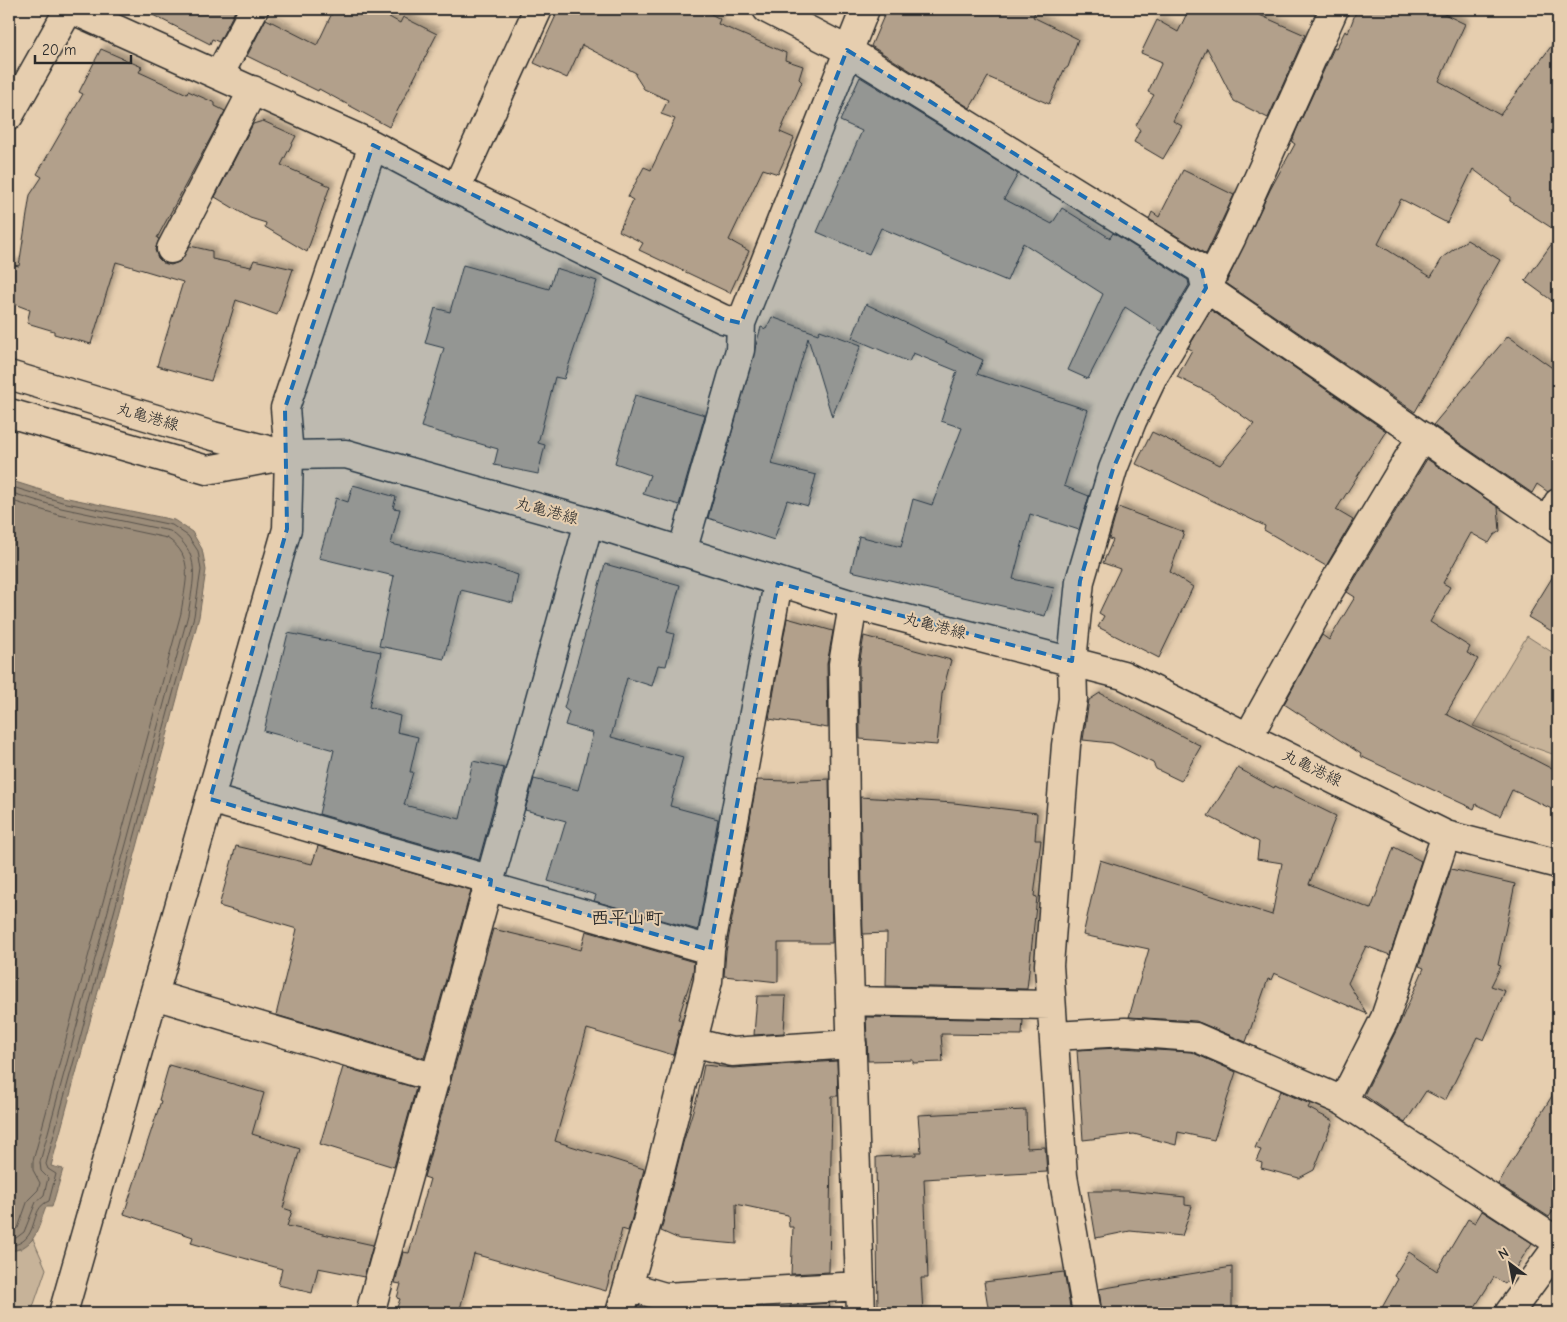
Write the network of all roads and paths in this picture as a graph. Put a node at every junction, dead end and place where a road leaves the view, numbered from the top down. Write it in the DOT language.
graph roads {
  1 [pos="70,9"];
  2 [pos="254,9"];
  3 [pos="538,9"];
  4 [pos="767,9"];
  5 [pos="865,9"];
  6 [pos="1334,9"];
  7 [pos="847,50"];
  8 [pos="219,75"];
  9 [pos="253,90"];
  10 [pos="9,116"];
  11 [pos="373,145"];
  12 [pos="456,189"];
  13 [pos="171,249"];
  14 [pos="1206,288"];
  15 [pos="741,323"];
  16 [pos="9,376"];
  17 [pos="9,413"];
  18 [pos="1422,436"];
  19 [pos="289,456"];
  20 [pos="1554,519"];
  21 [pos="589,522"];
  22 [pos="682,552"];
  23 [pos="778,583"];
  24 [pos="853,605"];
  25 [pos="1072,661"];
  26 [pos="1248,737"];
  27 [pos="210,799"];
  28 [pos="1446,835"];
  29 [pos="1558,864"];
  30 [pos="491,883"];
  31 [pos="710,950"];
  32 [pos="154,995"];
  33 [pos="851,1001"];
  34 [pos="1051,1005"];
  35 [pos="1054,1036"];
  36 [pos="692,1042"];
  37 [pos="852,1044"];
  38 [pos="436,1078"];
  39 [pos="1343,1100"];
  40 [pos="1558,1242"];
  41 [pos="1558,1246"];
  42 [pos="628,1286"];
  43 [pos="860,1286"];
  44 [pos="63,1313"];
  45 [pos="370,1313"];
  46 [pos="620,1313"];
  47 [pos="861,1313"];
  48 [pos="1087,1313"];
  49 [pos="1508,1313"];
  1 -- 8 [label="street"];
  1 -- 10 [label="street"];
  2 -- 8 [label="street"];
  3 -- 12 [label="street"];
  4 -- 7 [label="street"];
  5 -- 7 [label="street"];
  6 -- 14 [label="street"];
  7 -- 14 [label="street"];
  7 -- 15 [label="street"];
  8 -- 9 [label="street"];
  9 -- 11 [label="street"];
  9 -- 13 [label="street"];
  11 -- 12 [label="street"];
  11 -- 19 [label="street"];
  12 -- 15 [label="street"];
  14 -- 18 [label="street"];
  14 -- 25 [label="street"];
  15 -- 22 [label="street"];
  16 -- 19 [label="street, 丸亀港線"];
  17 -- 19 [label="street, 丸亀港線"];
  18 -- 20 [label="street"];
  18 -- 26 [label="street"];
  19 -- 21 [label="street, 丸亀港線"];
  19 -- 27 [label="street"];
  21 -- 22 [label="street, 丸亀港線"];
  21 -- 30 [label="street"];
  22 -- 23 [label="street, 丸亀港線"];
  23 -- 24 [label="street, 丸亀港線"];
  23 -- 31 [label="street"];
  24 -- 25 [label="street, 丸亀港線"];
  24 -- 33 [label="street"];
  25 -- 26 [label="street, 丸亀港線"];
  25 -- 34 [label="street"];
  26 -- 28 [label="street, 丸亀港線"];
  27 -- 30 [label="street"];
  27 -- 32 [label="street"];
  28 -- 29 [label="street, 丸亀港線"];
  28 -- 39 [label="street"];
  30 -- 31 [label="street"];
  30 -- 38 [label="street"];
  31 -- 36 [label="street"];
  32 -- 38 [label="street"];
  32 -- 44 [label="street"];
  33 -- 34 [label="street"];
  33 -- 37 [label="street"];
  34 -- 35 [label="street"];
  35 -- 39 [label="street"];
  35 -- 48 [label="street"];
  36 -- 37 [label="street"];
  36 -- 42 [label="street"];
  37 -- 43 [label="street"];
  38 -- 45 [label="street"];
  39 -- 40 [label="street"];
  41 -- 49 [label="street"];
  42 -- 43 [label="street"];
  42 -- 46 [label="street"];
  43 -- 47 [label="street"];
}
